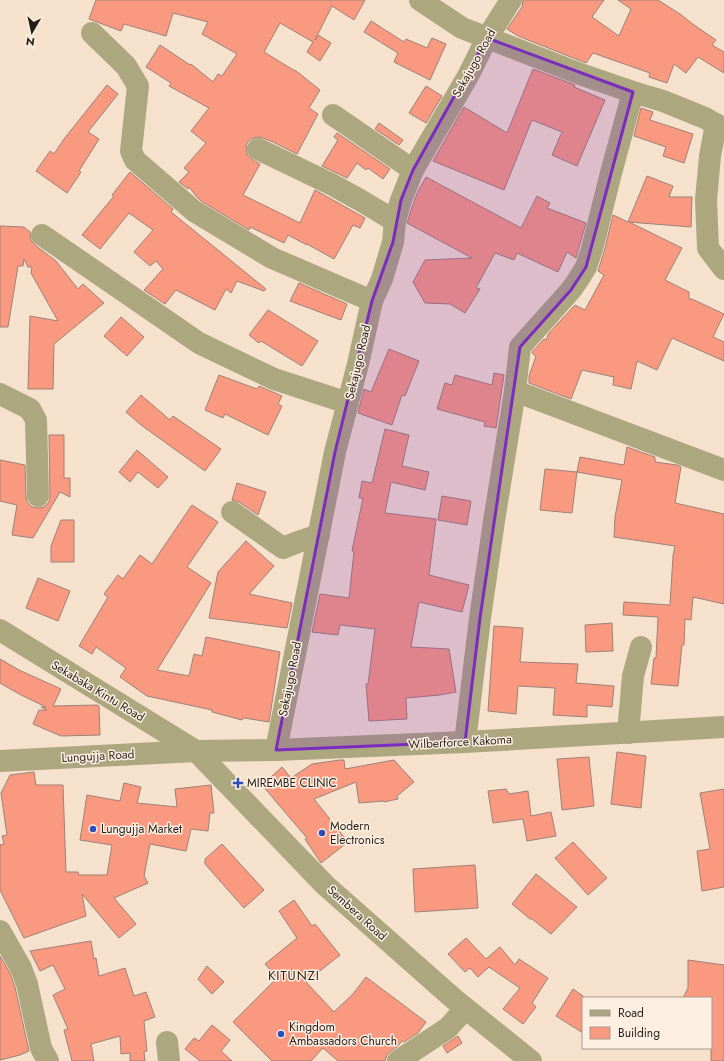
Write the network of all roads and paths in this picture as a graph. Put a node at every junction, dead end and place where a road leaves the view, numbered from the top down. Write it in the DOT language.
graph roads {
  1 [pos="420,0"];
  2 [pos="510,0"];
  3 [pos="92,33"];
  4 [pos="487,38"];
  5 [pos="633,92"];
  6 [pos="333,115"];
  7 [pos="720,127"];
  8 [pos="258,149"];
  9 [pos="413,170"];
  10 [pos="395,221"];
  11 [pos="42,235"];
  12 [pos="724,269"];
  13 [pos="372,301"];
  14 [pos="515,391"];
  15 [pos="0,394"];
  16 [pos="348,403"];
  17 [pos="724,470"];
  18 [pos="38,496"];
  19 [pos="232,512"];
  20 [pos="319,535"];
  21 [pos="0,630"];
  22 [pos="641,647"];
  23 [pos="724,726"];
  24 [pos="628,733"];
  25 [pos="465,742"];
  26 [pos="276,750"];
  27 [pos="196,751"];
  28 [pos="0,761"];
  29 [pos="0,931"];
  30 [pos="465,1009"];
  31 [pos="40,1057"];
  32 [pos="398,1061"];
  33 [pos="531,1061"];
  1 -- 4 [label="street"];
  2 -- 4 [label="street, Sekajugo Road"];
  3 -- 13 [label="street"];
  4 -- 5 [label="street"];
  4 -- 9 [label="street, Sekajugo Road"];
  5 -- 7 [label="street"];
  5 -- 14 [label="street"];
  6 -- 9 [label="street"];
  7 -- 12 [label="street"];
  8 -- 10 [label="street"];
  9 -- 10 [label="street, Sekajugo Road"];
  10 -- 13 [label="street, Sekajugo Road"];
  11 -- 16 [label="street"];
  13 -- 16 [label="street, Sekajugo Road"];
  14 -- 17 [label="street"];
  14 -- 25 [label="street"];
  15 -- 18 [label="street"];
  16 -- 20 [label="street, Sekajugo Road"];
  19 -- 20 [label="street"];
  20 -- 26 [label="street, Sekajugo Road"];
  21 -- 27 [label="street, Sekabaka Kintu Road"];
  22 -- 24 [label="street"];
  23 -- 24 [label="street, Wilberforce Kakoma"];
  24 -- 25 [label="street, Wilberforce Kakoma"];
  25 -- 26 [label="street, Wilberforce Kakoma"];
  26 -- 27 [label="street, Wilberforce Kakoma"];
  27 -- 28 [label="street, Lungujja Road"];
  27 -- 30 [label="street, Sembera Road"];
  29 -- 31 [label="street"];
  30 -- 32 [label="street"];
  30 -- 33 [label="street, Sembera Road"];
}
